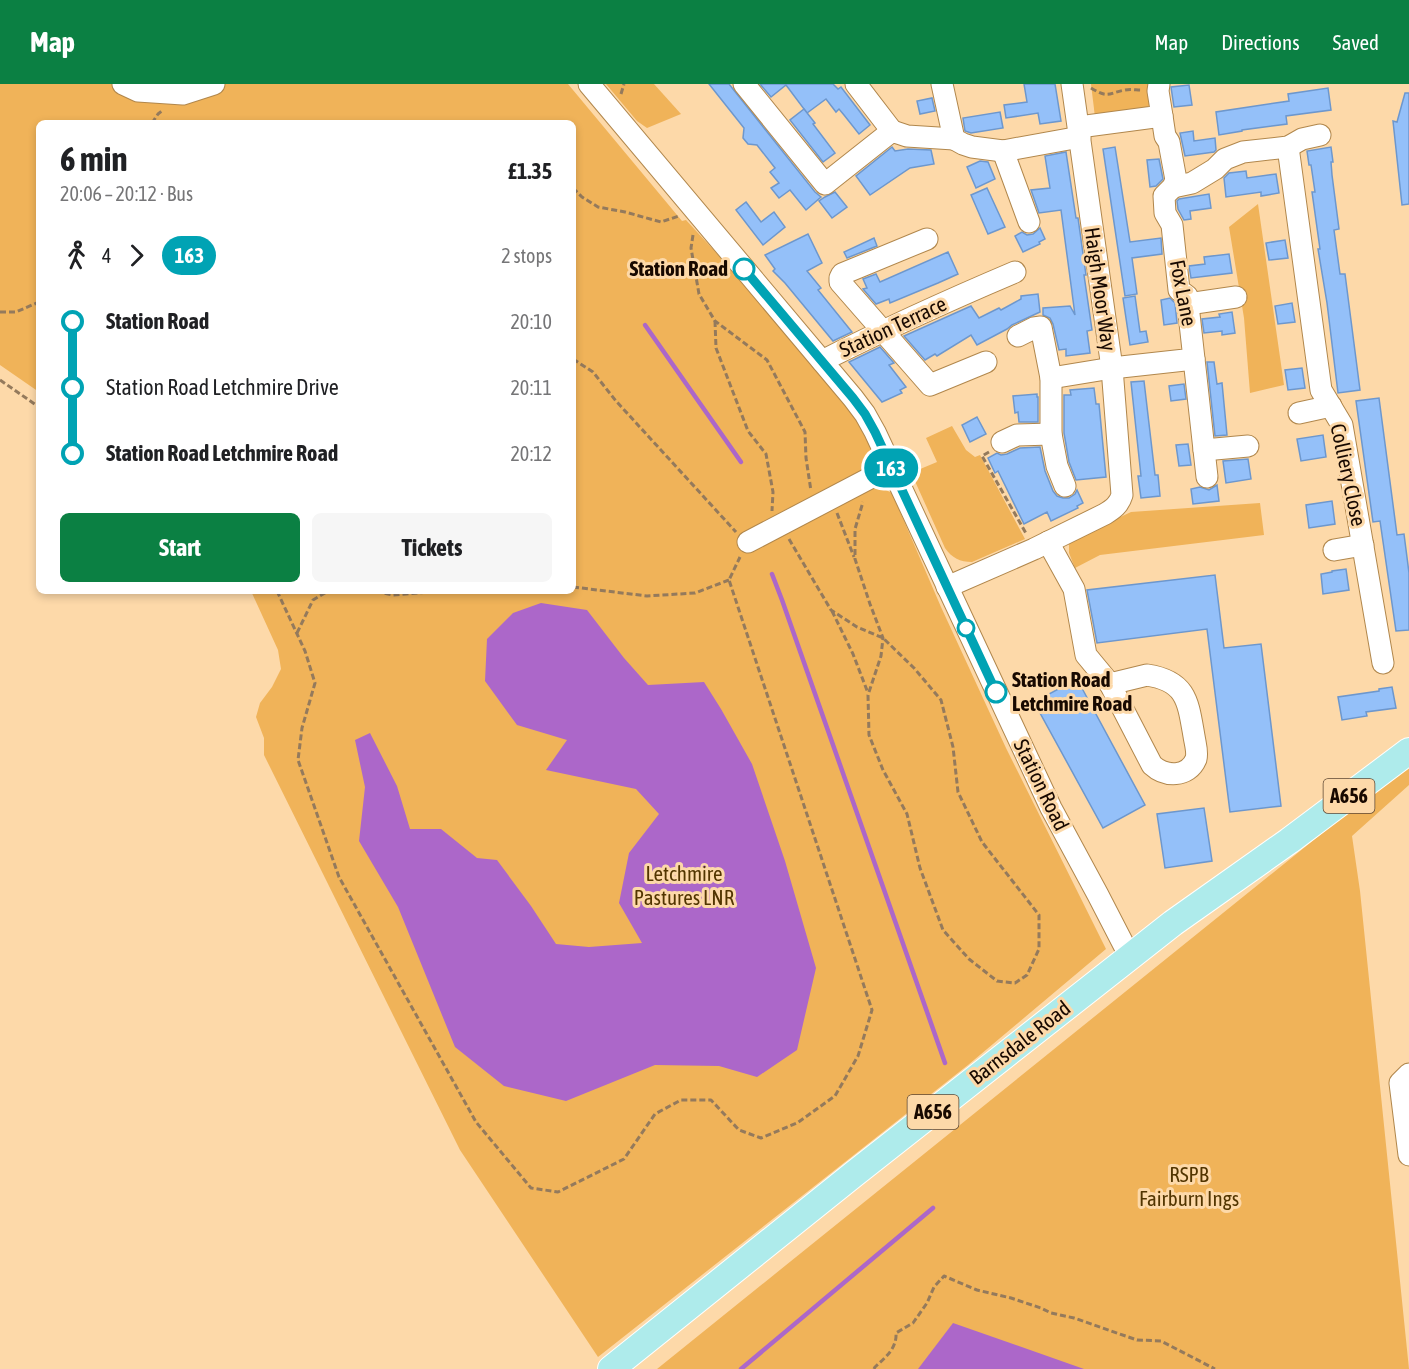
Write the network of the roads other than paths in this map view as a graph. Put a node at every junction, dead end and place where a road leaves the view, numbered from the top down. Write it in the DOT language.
graph roads {
  1 [pos="123,84"];
  2 [pos="214,84"];
  3 [pos="589,84"];
  4 [pos="744,84"];
  5 [pos="856,84"];
  6 [pos="942,84"];
  7 [pos="1082,86"];
  8 [pos="1158,87"];
  9 [pos="1162,116"];
  10 [pos="892,131"];
  11 [pos="1079,132"];
  12 [pos="1320,135"];
  13 [pos="954,139"];
  14 [pos="1288,147"];
  15 [pos="1003,151"];
  16 [pos="1173,187"];
  17 [pos="1029,222"];
  18 [pos="927,239"];
  19 [pos="1015,273"];
  20 [pos="1236,297"];
  21 [pos="1188,304"];
  22 [pos="882,331"];
  23 [pos="1018,336"];
  24 [pos="1194,359"];
  25 [pos="822,361"];
  26 [pos="986,362"];
  27 [pos="1112,368"];
  28 [pos="1052,378"];
  29 [pos="1331,406"];
  30 [pos="1299,413"];
  31 [pos="1051,434"];
  32 [pos="1002,442"];
  33 [pos="1248,446"];
  34 [pos="1204,450"];
  35 [pos="891,467"];
  36 [pos="1207,477"];
  37 [pos="1065,486"];
  38 [pos="764,534"];
  39 [pos="1041,545"];
  40 [pos="1363,545"];
  41 [pos="1334,550"];
  42 [pos="947,587"];
  43 [pos="1383,663"];
  44 [pos="1110,684"];
  45 [pos="1409,751"];
  46 [pos="1130,957"];
  47 [pos="1409,1074"];
  48 [pos="1409,1155"];
  49 [pos="611,1369"];
  1 -- 2 [label="street"];
  3 -- 25 [label="street, Station Road"];
  4 -- 10 [label="street"];
  5 -- 10 [label="street"];
  6 -- 13 [label="street"];
  7 -- 11 [label="street, Haigh Moor Way"];
  8 -- 9 [label="street, Fox Lane"];
  9 -- 11 [label="street"];
  9 -- 16 [label="street, Fox Lane"];
  10 -- 13 [label="street"];
  11 -- 15 [label="street"];
  11 -- 27 [label="street, Haigh Moor Way"];
  12 -- 14 [label="street"];
  13 -- 15 [label="street"];
  14 -- 16 [label="street"];
  14 -- 29 [label="street, Colliery Close"];
  15 -- 17 [label="street"];
  16 -- 21 [label="street, Fox Lane"];
  18 -- 22 [label="street"];
  19 -- 22 [label="street, Station Terrace"];
  20 -- 21 [label="street"];
  21 -- 24 [label="street, Fox Lane"];
  22 -- 25 [label="street, Station Terrace"];
  22 -- 26 [label="street"];
  23 -- 28 [label="street"];
  24 -- 27 [label="street"];
  24 -- 34 [label="street, Fox Lane"];
  25 -- 35 [label="street, Station Road"];
  27 -- 28 [label="street"];
  27 -- 39 [label="street, Haigh Moor Way"];
  28 -- 31 [label="street"];
  29 -- 30 [label="street"];
  29 -- 40 [label="street, Colliery Close"];
  31 -- 32 [label="street"];
  31 -- 37 [label="street"];
  33 -- 34 [label="street"];
  34 -- 36 [label="street, Fox Lane"];
  35 -- 38 [label="street"];
  35 -- 42 [label="street, Station Road"];
  39 -- 42 [label="street"];
  39 -- 44 [label="street"];
  40 -- 41 [label="street"];
  40 -- 43 [label="street, Colliery Close"];
  42 -- 46 [label="street, Station Road"];
  44 -- 44 [label="street"];
  45 -- 46 [label="main road, Barnsdale Road / A656"];
  46 -- 49 [label="main road, Barnsdale Road / A656"];
  47 -- 48 [label="street"];
}
